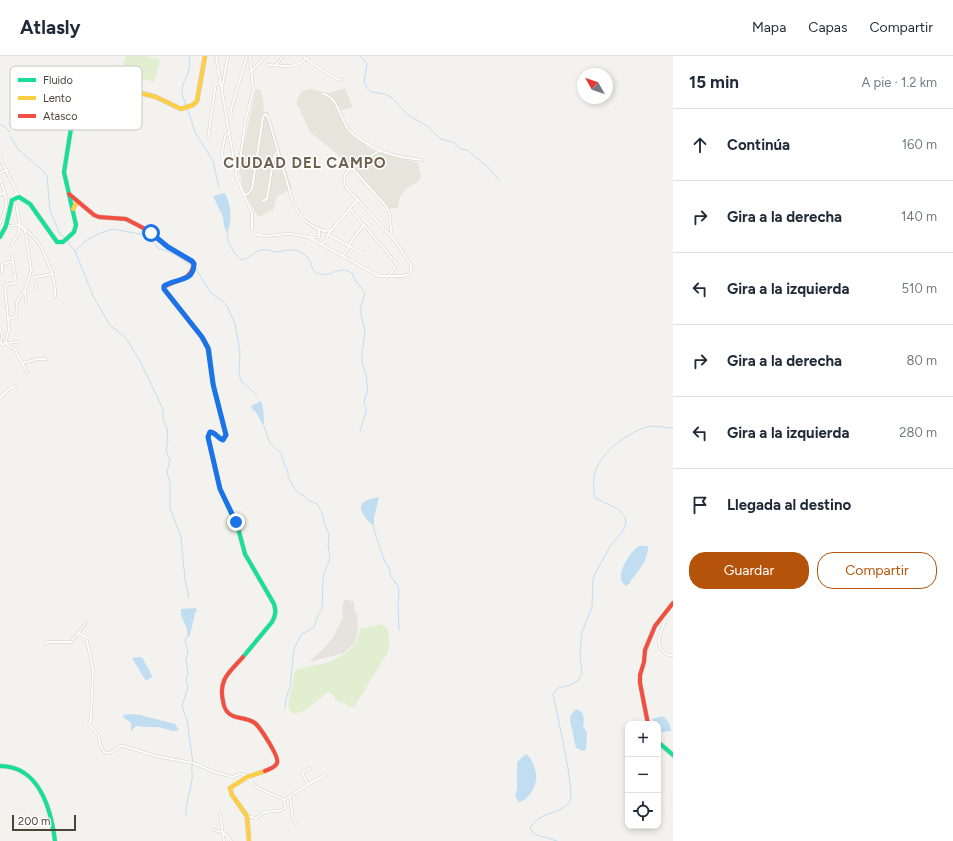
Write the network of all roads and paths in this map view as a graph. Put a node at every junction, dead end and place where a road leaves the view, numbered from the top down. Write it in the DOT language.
graph roads {
  1 [pos="214,56"];
  2 [pos="228,56"];
  3 [pos="248,56"];
  4 [pos="265,56"];
  5 [pos="283,56"];
  6 [pos="205,57"];
  7 [pos="304,57"];
  8 [pos="251,60"];
  9 [pos="245,62"];
  10 [pos="276,65"];
  11 [pos="268,66"];
  12 [pos="252,71"];
  13 [pos="218,73"];
  14 [pos="224,73"];
  15 [pos="342,80"];
  16 [pos="220,83"];
  17 [pos="142,93"];
  18 [pos="222,94"];
  19 [pos="322,94"];
  20 [pos="232,114"];
  21 [pos="71,130"];
  22 [pos="229,133"];
  23 [pos="208,139"];
  24 [pos="278,151"];
  25 [pos="379,151"];
  26 [pos="0,158"];
  27 [pos="223,160"];
  28 [pos="422,160"];
  29 [pos="235,164"];
  30 [pos="352,168"];
  31 [pos="7,170"];
  32 [pos="0,173"];
  33 [pos="0,179"];
  34 [pos="5,192"];
  35 [pos="69,194"];
  36 [pos="0,195"];
  37 [pos="18,195"];
  38 [pos="244,195"];
  39 [pos="358,199"];
  40 [pos="263,201"];
  41 [pos="72,202"];
  42 [pos="79,202"];
  43 [pos="16,204"];
  44 [pos="73,209"];
  45 [pos="350,209"];
  46 [pos="0,223"];
  47 [pos="20,225"];
  48 [pos="364,225"];
  49 [pos="6,226"];
  50 [pos="316,228"];
  51 [pos="334,229"];
  52 [pos="325,231"];
  53 [pos="328,234"];
  54 [pos="390,234"];
  55 [pos="319,236"];
  56 [pos="0,237"];
  57 [pos="308,237"];
  58 [pos="321,243"];
  59 [pos="11,245"];
  60 [pos="348,246"];
  61 [pos="364,254"];
  62 [pos="12,256"];
  63 [pos="343,256"];
  64 [pos="13,262"];
  65 [pos="2,273"];
  66 [pos="53,274"];
  67 [pos="388,277"];
  68 [pos="36,288"];
  69 [pos="25,290"];
  70 [pos="55,297"];
  71 [pos="26,301"];
  72 [pos="8,319"];
  73 [pos="0,329"];
  74 [pos="18,342"];
  75 [pos="5,343"];
  76 [pos="0,345"];
  77 [pos="46,360"];
  78 [pos="23,363"];
  79 [pos="27,373"];
  80 [pos="15,386"];
  81 [pos="0,398"];
  82 [pos="673,603"];
  83 [pos="664,615"];
  84 [pos="86,623"];
  85 [pos="78,633"];
  86 [pos="46,644"];
  87 [pos="673,655"];
  88 [pos="647,721"];
  89 [pos="661,745"];
  90 [pos="673,755"];
  91 [pos="0,766"];
  92 [pos="310,768"];
  93 [pos="325,775"];
  94 [pos="247,777"];
  95 [pos="308,784"];
  96 [pos="290,797"];
  97 [pos="284,800"];
  98 [pos="220,814"];
  99 [pos="247,816"];
  100 [pos="297,825"];
  101 [pos="214,830"];
  102 [pos="222,831"];
  103 [pos="55,841"];
  104 [pos="224,841"];
  105 [pos="231,841"];
  106 [pos="249,841"];
  1 -- 13 [label="street"];
  2 -- 14 [label="street"];
  3 -- 8 [label="street"];
  3 -- 9 [label="street"];
  4 -- 12 [label="street"];
  5 -- 10 [label="street"];
  6 -- 17 [label="street"];
  7 -- 10 [label="street"];
  7 -- 15 [label="street"];
  8 -- 9 [label="street"];
  8 -- 12 [label="street"];
  9 -- 20 [label="street"];
  10 -- 11 [label="street"];
  12 -- 29 [label="street"];
  13 -- 14 [label="street"];
  13 -- 16 [label="street"];
  14 -- 18 [label="street"];
  16 -- 18 [label="street"];
  16 -- 23 [label="street"];
  18 -- 22 [label="street"];
  19 -- 25 [label="street"];
  21 -- 35 [label="street"];
  22 -- 27 [label="street"];
  22 -- 29 [label="street"];
  24 -- 38 [label="street"];
  24 -- 40 [label="street"];
  24 -- 50 [label="street"];
  25 -- 28 [label="street"];
  25 -- 30 [label="street"];
  26 -- 31 [label="street"];
  29 -- 38 [label="street"];
  30 -- 39 [label="street"];
  30 -- 54 [label="street"];
  31 -- 32 [label="street"];
  31 -- 37 [label="street"];
  33 -- 34 [label="street"];
  34 -- 36 [label="street"];
  34 -- 46 [label="street"];
  35 -- 41 [label="street"];
  35 -- 42 [label="street"];
  37 -- 44 [label="street"];
  37 -- 49 [label="street"];
  38 -- 57 [label="street"];
  39 -- 45 [label="street"];
  39 -- 54 [label="street"];
  41 -- 42 [label="street"];
  41 -- 44 [label="street"];
  42 -- 44 [label="street"];
  42 -- 94 [label="street"];
  43 -- 47 [label="street"];
  45 -- 48 [label="street"];
  45 -- 51 [label="street"];
  47 -- 49 [label="street"];
  47 -- 59 [label="street"];
  47 -- 66 [label="street"];
  47 -- 69 [label="street"];
  48 -- 60 [label="street"];
  48 -- 67 [label="street"];
  49 -- 56 [label="street"];
  50 -- 52 [label="street"];
  50 -- 55 [label="street"];
  51 -- 52 [label="street"];
  51 -- 53 [label="street"];
  52 -- 53 [label="street"];
  52 -- 55 [label="street"];
  53 -- 58 [label="street"];
  53 -- 60 [label="street"];
  54 -- 67 [label="street"];
  55 -- 57 [label="street"];
  55 -- 58 [label="street"];
  57 -- 58 [label="street"];
  58 -- 63 [label="street"];
  60 -- 61 [label="street"];
  60 -- 63 [label="street"];
  62 -- 64 [label="street"];
  63 -- 67 [label="street"];
  64 -- 65 [label="street"];
  64 -- 72 [label="street"];
  66 -- 68 [label="street"];
  66 -- 70 [label="street"];
  69 -- 71 [label="street"];
  69 -- 72 [label="street"];
  72 -- 75 [label="street"];
  73 -- 76 [label="street"];
  74 -- 75 [label="street"];
  75 -- 76 [label="street"];
  75 -- 78 [label="street"];
  77 -- 78 [label="street"];
  78 -- 79 [label="street"];
  80 -- 81 [label="street"];
  82 -- 83 [label="street"];
  83 -- 87 [label="street"];
  83 -- 88 [label="street"];
  84 -- 85 [label="street"];
  85 -- 86 [label="street"];
  85 -- 94 [label="street"];
  89 -- 90 [label="street"];
  91 -- 103 [label="street"];
  92 -- 95 [label="street"];
  93 -- 95 [label="street"];
  94 -- 97 [label="street"];
  94 -- 99 [label="street"];
  95 -- 96 [label="street"];
  96 -- 97 [label="street"];
  96 -- 100 [label="street"];
  97 -- 99 [label="street"];
  98 -- 102 [label="street"];
  99 -- 106 [label="street"];
  101 -- 102 [label="street"];
  102 -- 104 [label="street"];
  102 -- 105 [label="street"];
}
